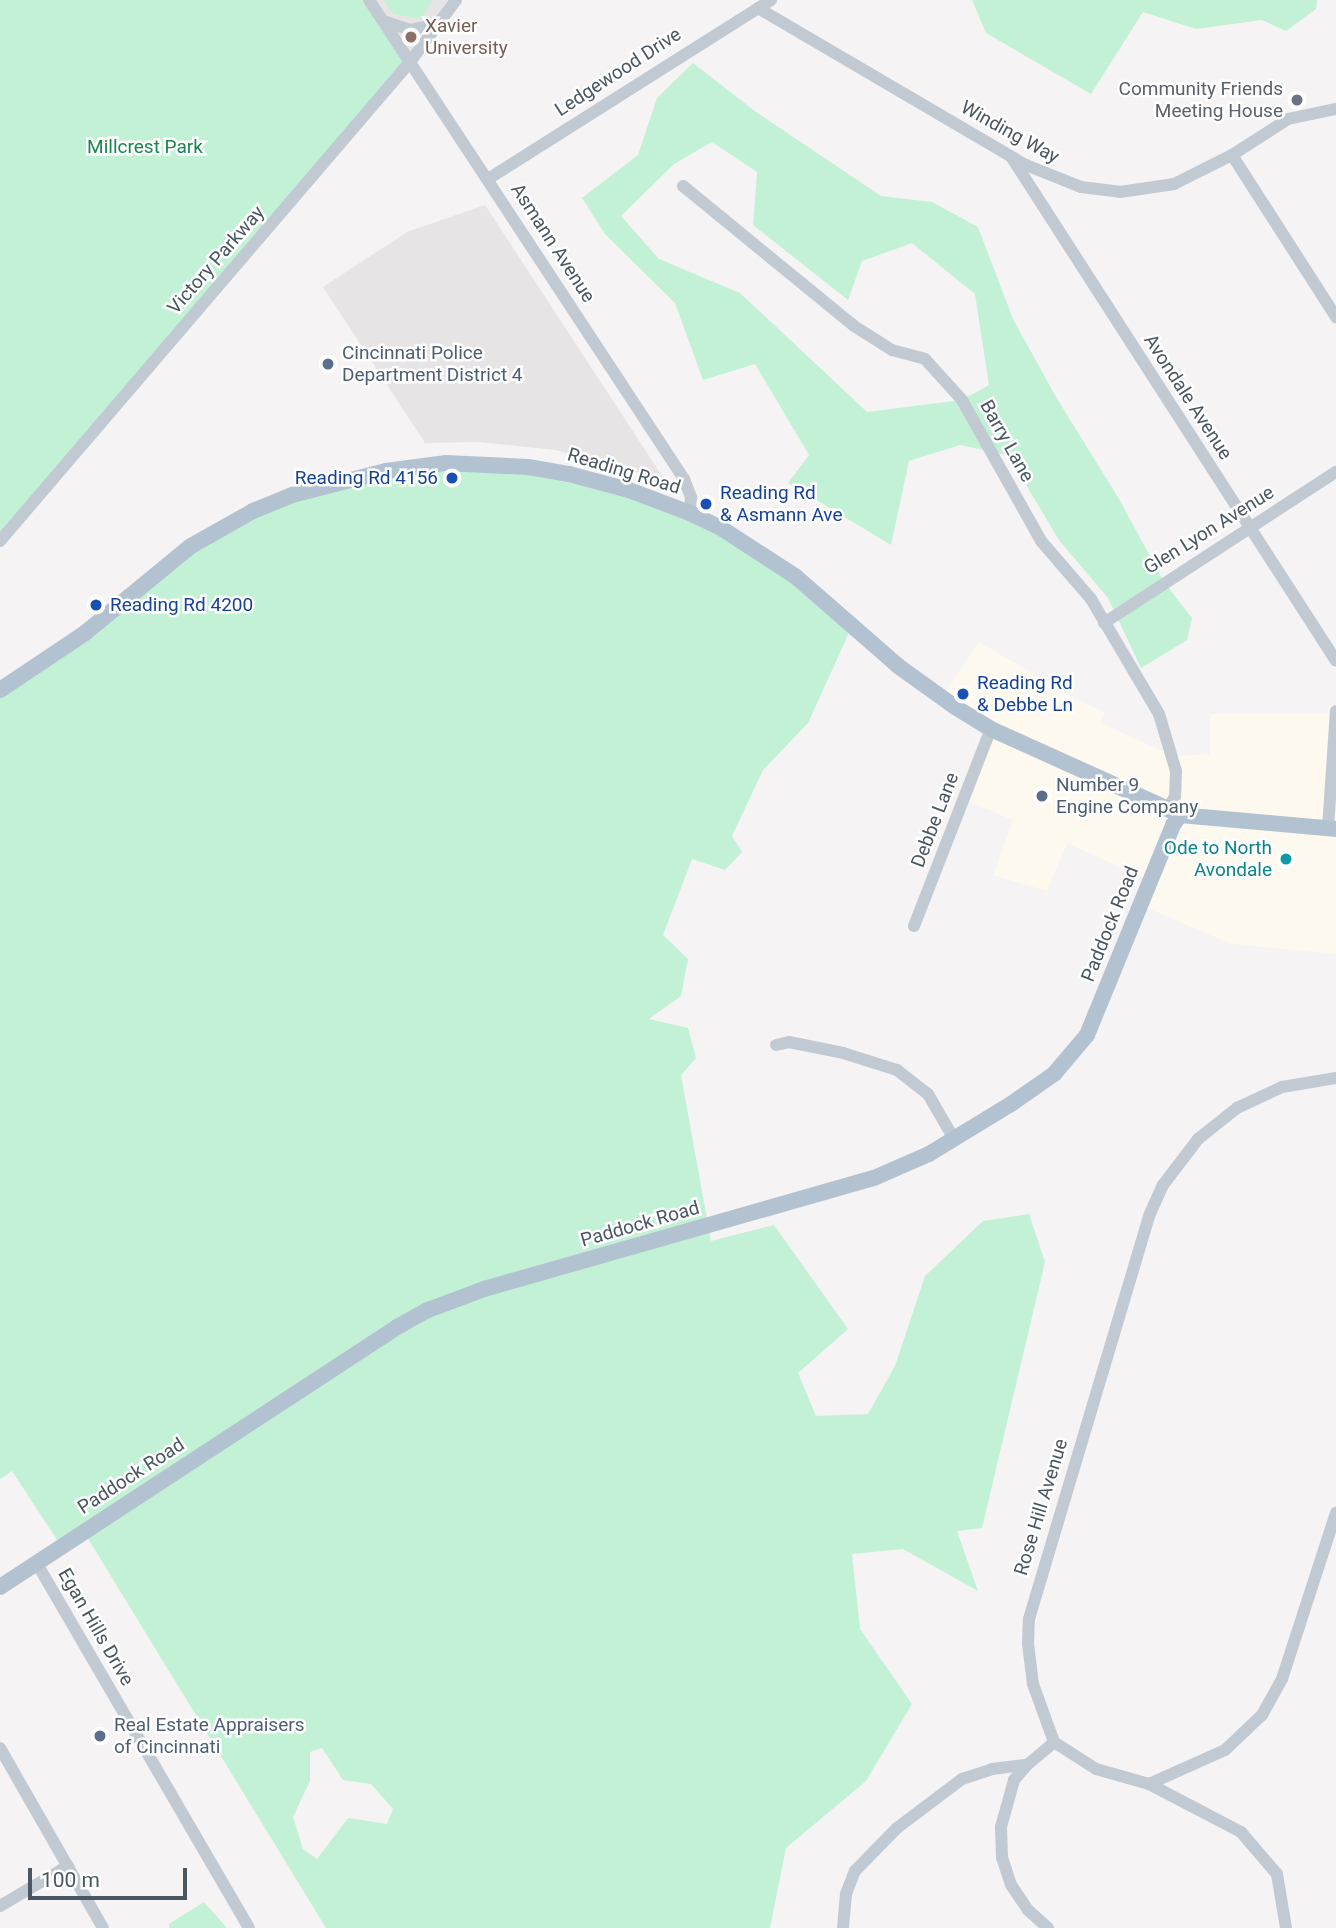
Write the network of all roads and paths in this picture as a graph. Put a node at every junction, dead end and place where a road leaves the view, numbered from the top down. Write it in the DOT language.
graph roads {
  1 [pos="369,0"];
  2 [pos="456,0"];
  3 [pos="771,0"];
  4 [pos="758,8"];
  5 [pos="383,21"];
  6 [pos="438,24"];
  7 [pos="410,62"];
  8 [pos="1336,109"];
  9 [pos="1010,153"];
  10 [pos="1232,155"];
  11 [pos="488,178"];
  12 [pos="683,186"];
  13 [pos="1336,317"];
  14 [pos="1336,472"];
  15 [pos="690,513"];
  16 [pos="1250,528"];
  17 [pos="0,541"];
  18 [pos="1104,622"];
  19 [pos="1336,661"];
  20 [pos="0,690"];
  21 [pos="1336,711"];
  22 [pos="991,729"];
  23 [pos="1174,812"];
  24 [pos="1332,828"];
  25 [pos="914,926"];
  26 [pos="776,1045"];
  27 [pos="1336,1078"];
  28 [pos="954,1139"];
  29 [pos="1336,1513"];
  30 [pos="36,1562"];
  31 [pos="0,1587"];
  32 [pos="1054,1742"];
  33 [pos="0,1748"];
  34 [pos="1027,1765"];
  35 [pos="1149,1784"];
  36 [pos="68,1866"];
  37 [pos="0,1906"];
  38 [pos="103,1928"];
  39 [pos="249,1928"];
  40 [pos="843,1928"];
  41 [pos="1048,1928"];
  42 [pos="1286,1928"];
  1 -- 5 [label="street, Asmann Avenue"];
  2 -- 6 [label="street, Victory Parkway"];
  3 -- 4 [label="street, Ledgewood Drive"];
  4 -- 9 [label="street, Winding Way"];
  4 -- 11 [label="street, Ledgewood Drive"];
  5 -- 6 [label="street"];
  5 -- 7 [label="street, Asmann Avenue"];
  6 -- 7 [label="street, Victory Parkway"];
  7 -- 11 [label="street, Asmann Avenue"];
  7 -- 17 [label="street, Victory Parkway"];
  8 -- 10 [label="street, Winding Way"];
  9 -- 10 [label="street, Winding Way"];
  9 -- 16 [label="street, Avondale Avenue"];
  10 -- 13 [label="street"];
  11 -- 15 [label="street, Asmann Avenue"];
  12 -- 18 [label="street, Barry Lane"];
  14 -- 16 [label="street, Glen Lyon Avenue"];
  15 -- 20 [label="main road, Reading Road"];
  15 -- 22 [label="main road, Reading Road"];
  16 -- 18 [label="street, Glen Lyon Avenue"];
  16 -- 19 [label="street, Avondale Avenue"];
  18 -- 23 [label="street, Barry Lane"];
  21 -- 24 [label="street"];
  22 -- 23 [label="main road, Reading Road"];
  22 -- 25 [label="street, Debbe Lane"];
  23 -- 24 [label="main road, Reading Road"];
  23 -- 28 [label="main road, Paddock Road"];
  26 -- 28 [label="street"];
  27 -- 32 [label="street, Rose Hill Avenue"];
  28 -- 30 [label="main road, Paddock Road"];
  29 -- 35 [label="street"];
  30 -- 31 [label="main road, Paddock Road"];
  30 -- 39 [label="street, Egan Hills Drive"];
  32 -- 34 [label="street"];
  32 -- 35 [label="street"];
  33 -- 36 [label="street"];
  34 -- 40 [label="street"];
  34 -- 41 [label="street"];
  35 -- 42 [label="street"];
  36 -- 37 [label="street"];
  36 -- 38 [label="street"];
}
